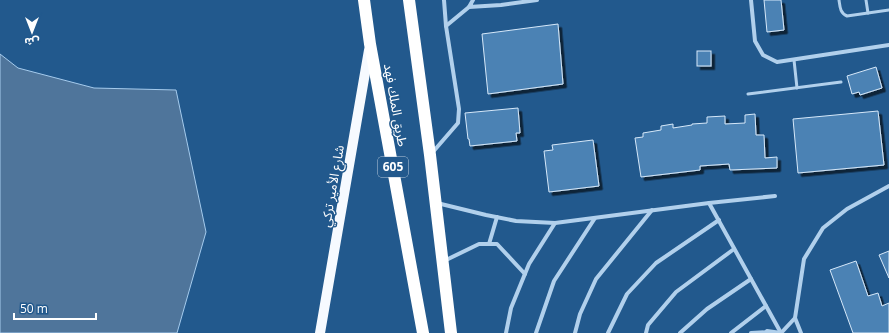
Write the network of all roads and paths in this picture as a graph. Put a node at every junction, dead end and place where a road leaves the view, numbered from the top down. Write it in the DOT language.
graph roads {
  1 [pos="364,0"];
  2 [pos="409,0"];
  3 [pos="444,0"];
  4 [pos="473,0"];
  5 [pos="537,0"];
  6 [pos="751,0"];
  7 [pos="839,0"];
  8 [pos="866,0"];
  9 [pos="469,7"];
  10 [pos="889,10"];
  11 [pos="868,13"];
  12 [pos="446,26"];
  13 [pos="370,44"];
  14 [pos="889,46"];
  15 [pos="794,60"];
  16 [pos="841,82"];
  17 [pos="796,88"];
  18 [pos="748,94"];
  19 [pos="430,155"];
  20 [pos="889,186"];
  21 [pos="775,196"];
  22 [pos="435,202"];
  23 [pos="709,203"];
  24 [pos="652,210"];
  25 [pos="497,217"];
  26 [pos="595,218"];
  27 [pos="718,220"];
  28 [pos="555,224"];
  29 [pos="489,244"];
  30 [pos="734,249"];
  31 [pos="442,262"];
  32 [pos="525,274"];
  33 [pos="751,279"];
  34 [pos="766,306"];
  35 [pos="449,315"];
  36 [pos="795,318"];
  37 [pos="423,331"];
  38 [pos="769,332"];
  39 [pos="320,333"];
  40 [pos="447,333"];
  41 [pos="451,333"];
  42 [pos="506,333"];
  43 [pos="536,333"];
  44 [pos="575,333"];
  45 [pos="608,333"];
  46 [pos="646,333"];
  47 [pos="680,333"];
  48 [pos="731,333"];
  49 [pos="751,333"];
  50 [pos="781,333"];
  51 [pos="801,333"];
  1 -- 13 [label="highway, طريق الملك فهد / 605"];
  2 -- 19 [label="highway, طريق الملك فهد"];
  3 -- 12 [label="street"];
  4 -- 9 [label="street"];
  5 -- 9 [label="street"];
  6 -- 15 [label="street"];
  7 -- 11 [label="lane"];
  8 -- 11 [label="lane"];
  9 -- 12 [label="street"];
  10 -- 11 [label="lane"];
  12 -- 19 [label="street"];
  13 -- 37 [label="highway, طريق الملك فهد / 605"];
  13 -- 39 [label="main road, شارع الأمير تركي"];
  14 -- 15 [label="street"];
  15 -- 17 [label="lane"];
  16 -- 17 [label="lane"];
  17 -- 18 [label="lane"];
  19 -- 22 [label="highway, طريق الملك فهد"];
  20 -- 36 [label="street"];
  21 -- 23 [label="street"];
  22 -- 25 [label="street"];
  22 -- 31 [label="highway, طريق الملك فهد"];
  23 -- 24 [label="street"];
  23 -- 27 [label="street"];
  24 -- 26 [label="street"];
  24 -- 44 [label="street"];
  25 -- 28 [label="street"];
  25 -- 29 [label="street"];
  26 -- 28 [label="street"];
  26 -- 43 [label="street"];
  27 -- 30 [label="street"];
  27 -- 45 [label="street"];
  28 -- 32 [label="street"];
  29 -- 31 [label="street"];
  29 -- 32 [label="street"];
  30 -- 33 [label="street"];
  30 -- 46 [label="street"];
  31 -- 35 [label="highway, طريق الملك فهد"];
  32 -- 42 [label="street"];
  33 -- 34 [label="street"];
  33 -- 47 [label="street"];
  34 -- 48 [label="street"];
  34 -- 50 [label="street"];
  35 -- 40 [label="highway"];
  35 -- 41 [label="highway, طريق الملك فهد"];
  36 -- 50 [label="street"];
  36 -- 51 [label="street"];
  38 -- 49 [label="street"];
  38 -- 50 [label="street"];
}
